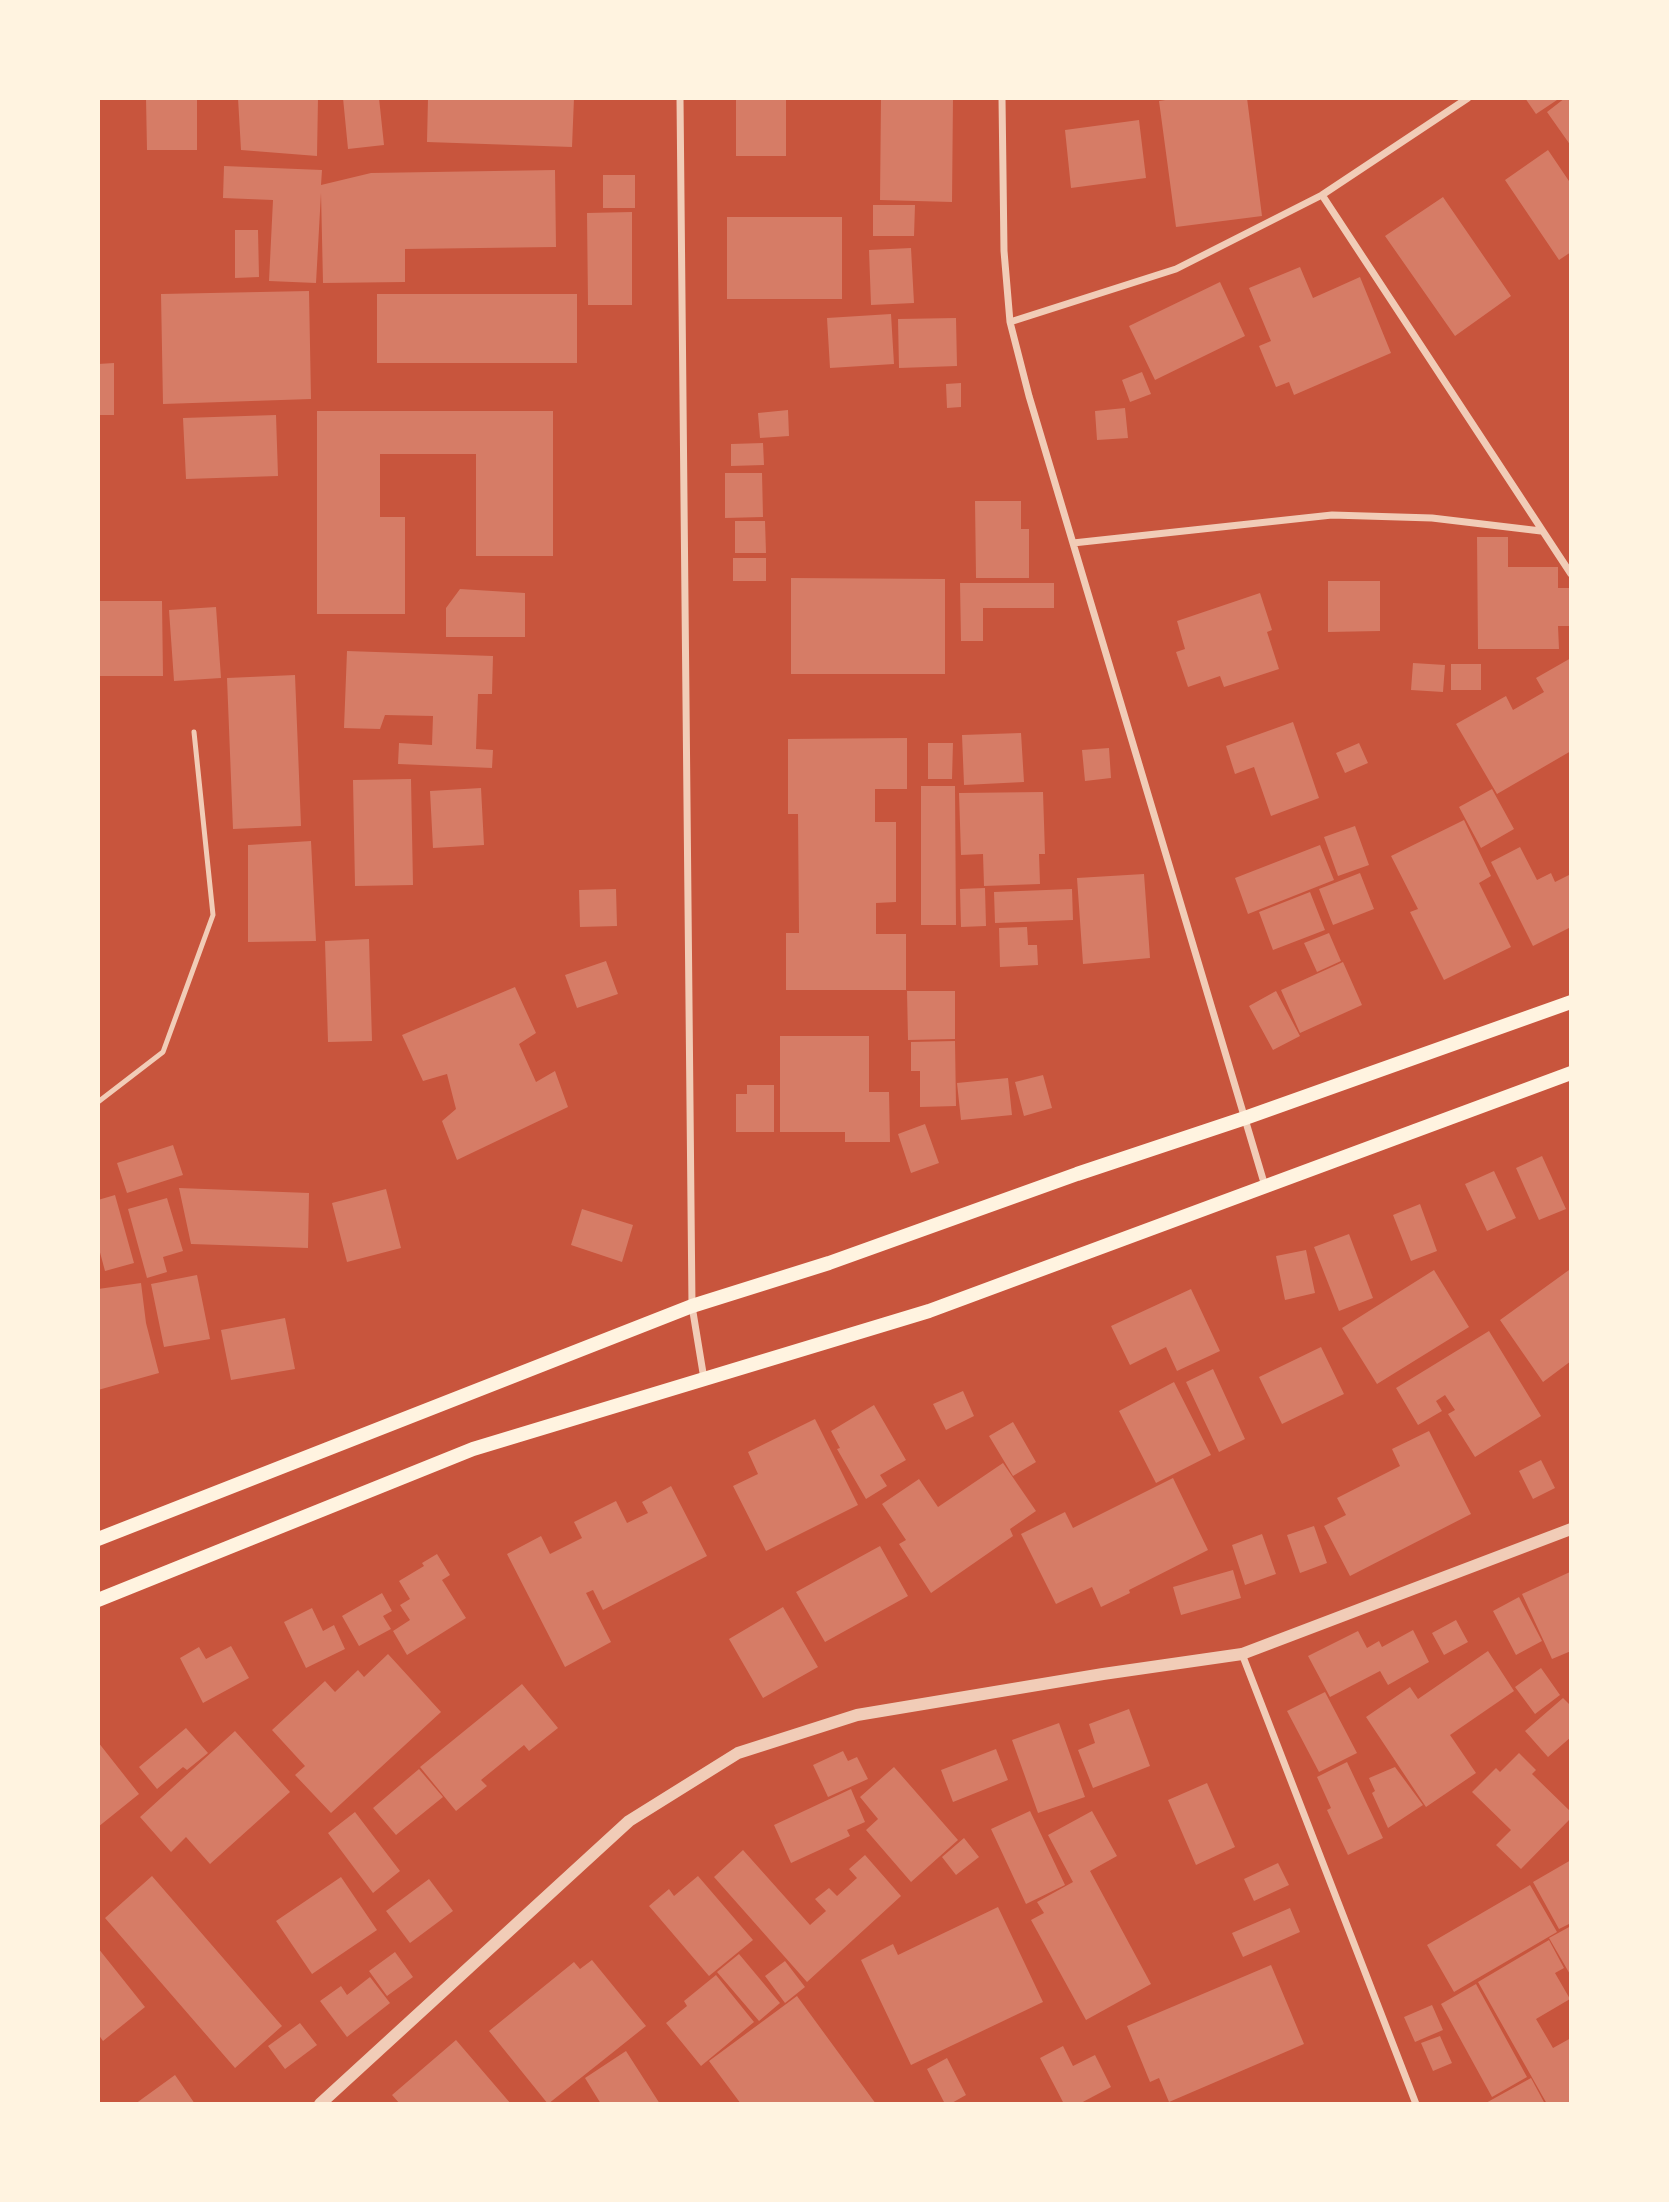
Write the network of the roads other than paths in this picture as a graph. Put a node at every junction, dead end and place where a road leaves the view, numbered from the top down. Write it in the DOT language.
graph roads {
  1 [pos="680,98"];
  2 [pos="1002,98"];
  3 [pos="1468,98"];
  4 [pos="1322,195"];
  5 [pos="1010,322"];
  6 [pos="1541,531"];
  7 [pos="1073,543"];
  8 [pos="1571,575"];
  9 [pos="194,732"];
  10 [pos="1571,1002"];
  11 [pos="1571,1073"];
  12 [pos="98,1102"];
  13 [pos="1245,1118"];
  14 [pos="1265,1186"];
  15 [pos="692,1306"];
  16 [pos="704,1379"];
  17 [pos="1571,1529"];
  18 [pos="98,1539"];
  19 [pos="98,1600"];
  20 [pos="1242,1654"];
  21 [pos="320,2104"];
  22 [pos="1416,2104"];
  1 -- 15 [label="street"];
  2 -- 5 [label="street"];
  3 -- 4 [label="street"];
  4 -- 5 [label="street"];
  4 -- 6 [label="street"];
  5 -- 7 [label="street"];
  6 -- 7 [label="street"];
  6 -- 8 [label="street"];
  7 -- 13 [label="street"];
  9 -- 12 [label="lane"];
  10 -- 13 [label="main road"];
  11 -- 14 [label="main road"];
  13 -- 14 [label="street"];
  13 -- 15 [label="main road"];
  14 -- 16 [label="main road"];
  15 -- 16 [label="street"];
  15 -- 18 [label="main road"];
  16 -- 19 [label="main road"];
  17 -- 20 [label="street"];
  20 -- 21 [label="street"];
  20 -- 22 [label="street"];
}
